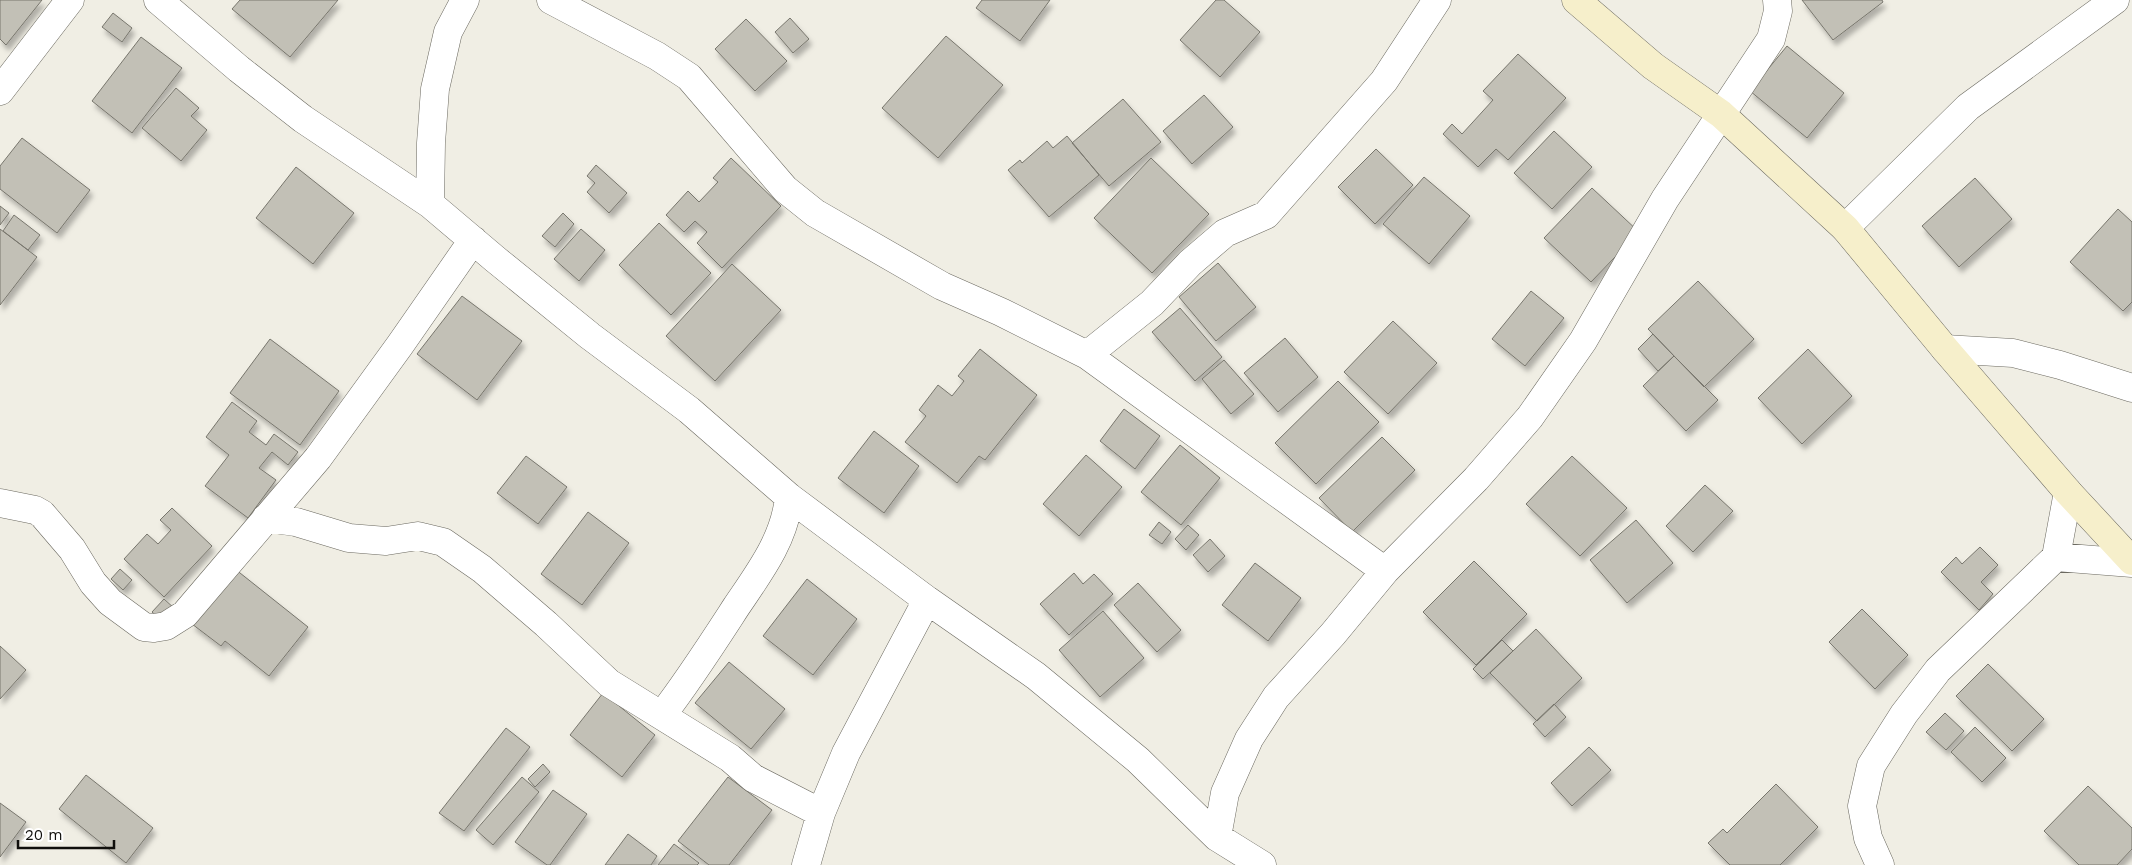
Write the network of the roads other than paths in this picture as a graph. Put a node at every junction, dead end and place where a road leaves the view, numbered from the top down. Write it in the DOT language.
graph roads {
  1 [pos="70,0"];
  2 [pos="158,0"];
  3 [pos="465,0"];
  4 [pos="551,0"];
  5 [pos="1436,0"];
  6 [pos="1576,0"];
  7 [pos="1777,0"];
  8 [pos="2115,0"];
  9 [pos="0,92"];
  10 [pos="1721,114"];
  11 [pos="430,204"];
  12 [pos="1845,228"];
  13 [pos="473,240"];
  14 [pos="1945,349"];
  15 [pos="1086,355"];
  16 [pos="2132,388"];
  17 [pos="2068,492"];
  18 [pos="789,498"];
  19 [pos="0,503"];
  20 [pos="266,518"];
  21 [pos="2056,557"];
  22 [pos="2132,562"];
  23 [pos="1385,571"];
  24 [pos="927,600"];
  25 [pos="662,715"];
  26 [pos="821,813"];
  27 [pos="1217,837"];
  28 [pos="806,865"];
  29 [pos="1262,865"];
  30 [pos="1880,865"];
  1 -- 9 [label="street"];
  2 -- 11 [label="street"];
  3 -- 11 [label="street"];
  4 -- 15 [label="street"];
  5 -- 15 [label="street"];
  6 -- 10 [label="street"];
  7 -- 10 [label="street"];
  8 -- 12 [label="street"];
  10 -- 12 [label="street"];
  10 -- 23 [label="street"];
  11 -- 13 [label="street"];
  12 -- 14 [label="street"];
  13 -- 18 [label="street"];
  13 -- 20 [label="street"];
  14 -- 16 [label="street"];
  14 -- 17 [label="street"];
  15 -- 23 [label="street"];
  17 -- 21 [label="street"];
  17 -- 22 [label="street"];
  18 -- 24 [label="street"];
  18 -- 25 [label="street"];
  19 -- 20 [label="street"];
  20 -- 25 [label="street"];
  21 -- 22 [label="street"];
  21 -- 30 [label="street"];
  23 -- 27 [label="street"];
  24 -- 26 [label="street"];
  24 -- 27 [label="street"];
  25 -- 26 [label="street"];
  26 -- 28 [label="street"];
  27 -- 29 [label="street"];
}
